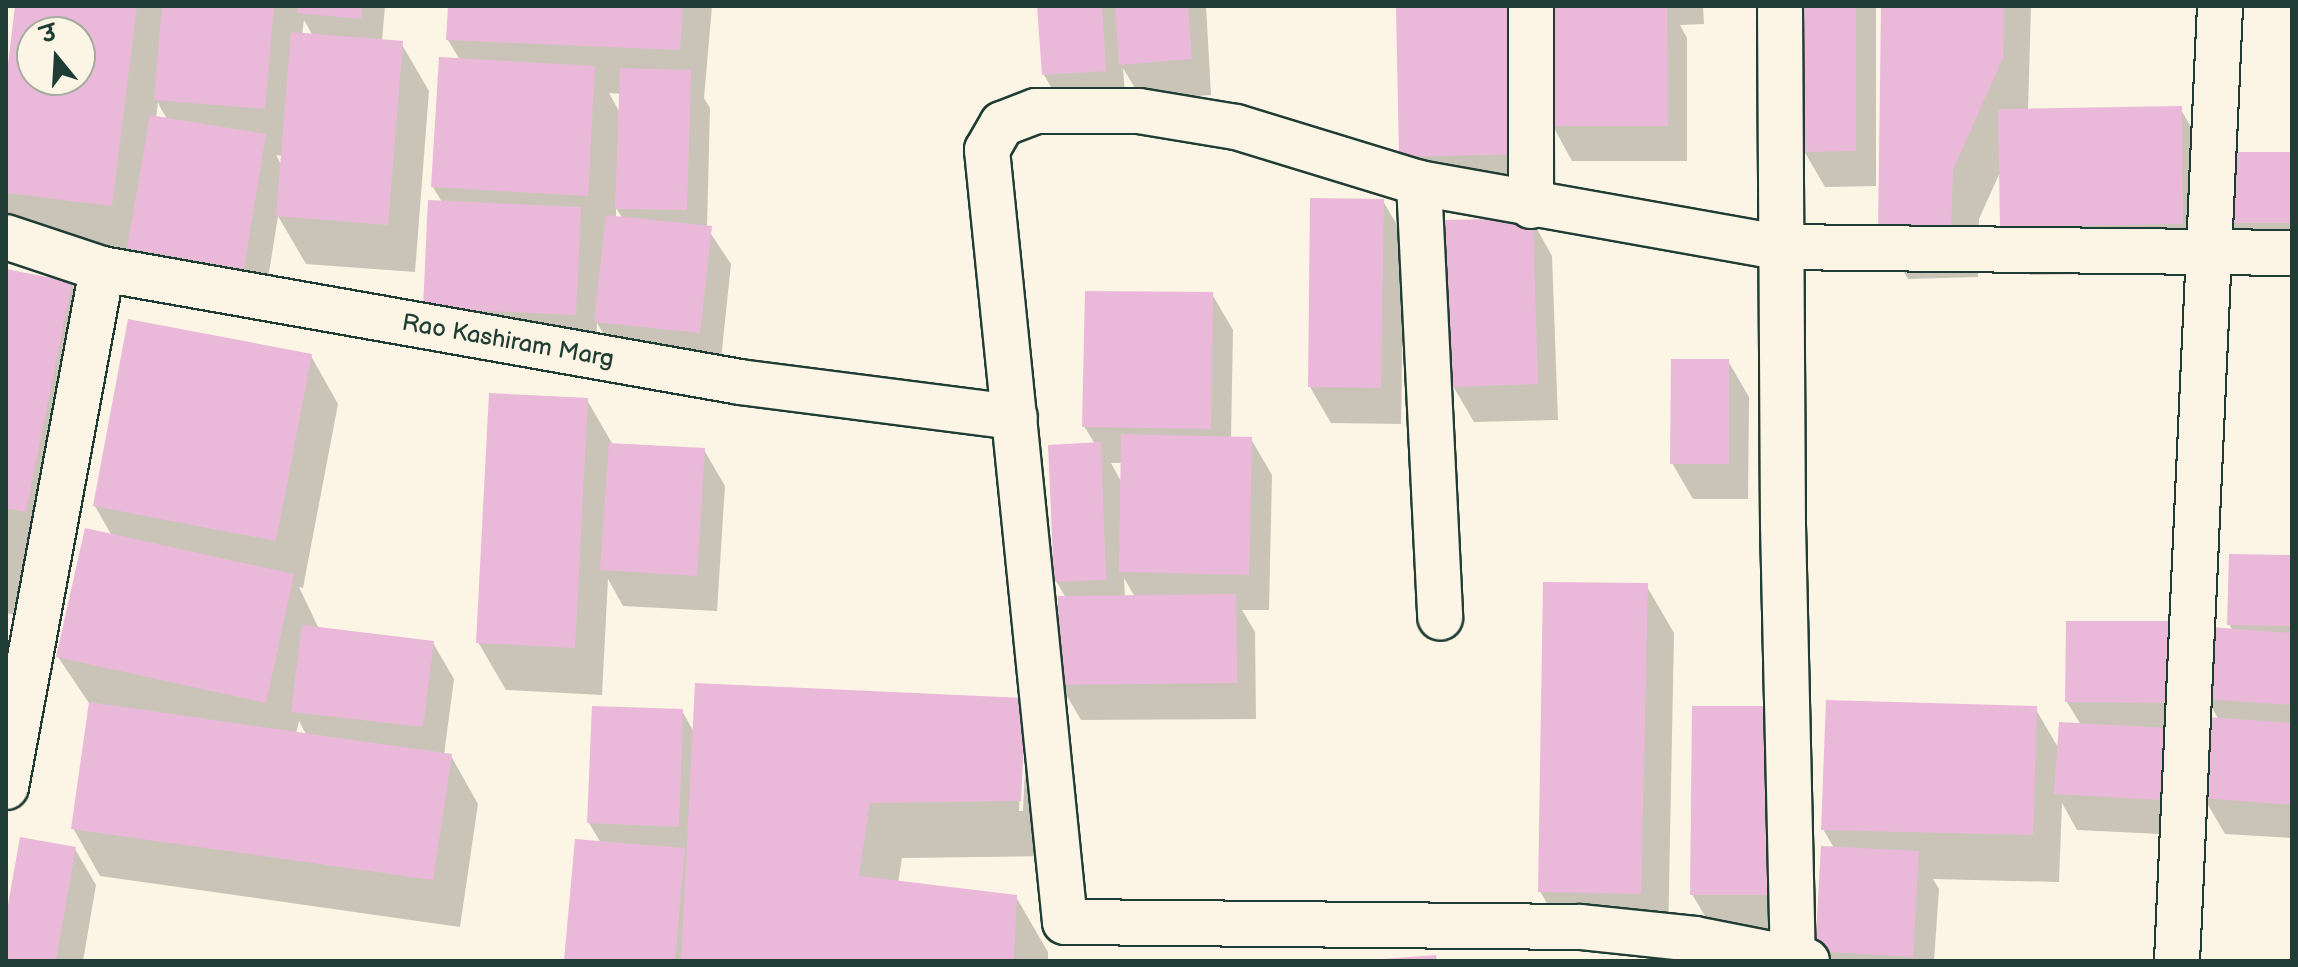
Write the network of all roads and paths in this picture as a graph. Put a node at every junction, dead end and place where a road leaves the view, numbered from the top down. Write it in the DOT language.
graph roads {
  1 [pos="1531,6"];
  2 [pos="1780,6"];
  3 [pos="2220,6"];
  4 [pos="1419,183"];
  5 [pos="1531,206"];
  6 [pos="6,237"];
  7 [pos="1780,247"];
  8 [pos="2207,253"];
  9 [pos="2292,253"];
  10 [pos="102,269"];
  11 [pos="1015,417"];
  12 [pos="1440,617"];
  13 [pos="6,787"];
  14 [pos="1634,947"];
  15 [pos="1800,960"];
  16 [pos="2177,961"];
  1 -- 5 [label="street"];
  2 -- 7 [label="street"];
  3 -- 8 [label="street"];
  4 -- 5 [label="street"];
  4 -- 11 [label="street"];
  4 -- 12 [label="street"];
  5 -- 7 [label="street"];
  6 -- 10 [label="street, Rao Kashiram Marg"];
  7 -- 8 [label="street"];
  7 -- 15 [label="street"];
  8 -- 9 [label="street"];
  8 -- 16 [label="street"];
  10 -- 11 [label="street, Rao Kashiram Marg"];
  10 -- 13 [label="street"];
  11 -- 14 [label="street"];
  14 -- 15 [label="street"];
}
